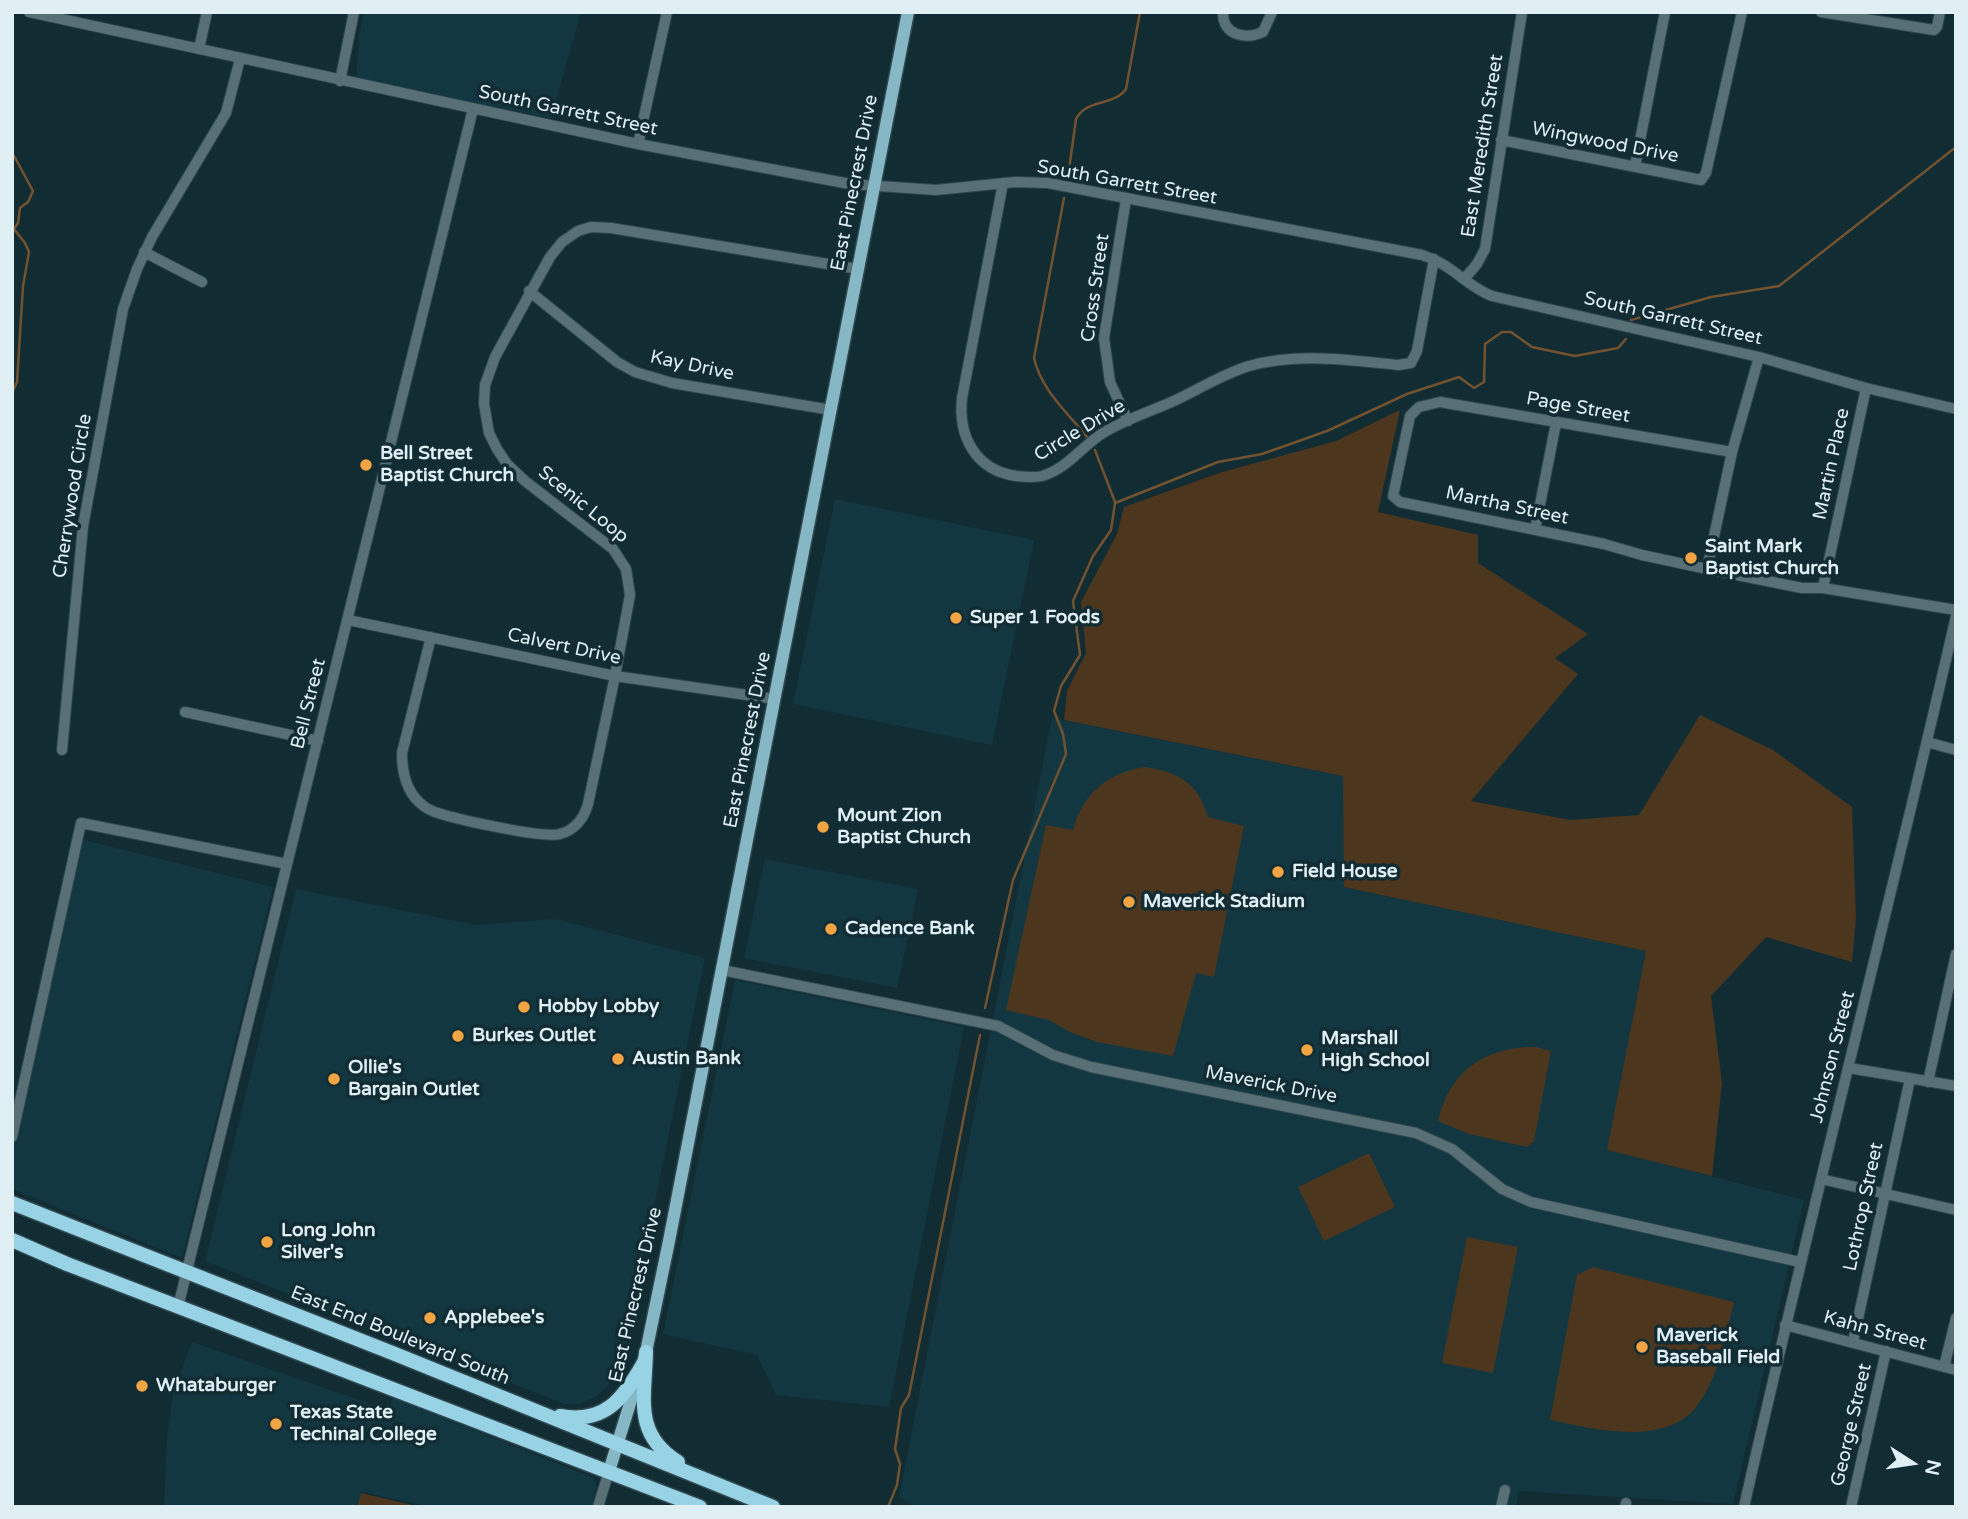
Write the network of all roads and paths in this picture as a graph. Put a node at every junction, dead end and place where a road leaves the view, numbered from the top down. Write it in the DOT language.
graph roads {
  1 [pos="29,12"];
  2 [pos="207,12"];
  3 [pos="354,12"];
  4 [pos="667,12"];
  5 [pos="908,12"];
  6 [pos="1223,12"];
  7 [pos="1272,12"];
  8 [pos="1522,12"];
  9 [pos="1665,12"];
  10 [pos="1742,12"];
  11 [pos="1821,12"];
  12 [pos="1940,12"];
  13 [pos="199,49"];
  14 [pos="240,59"];
  15 [pos="340,81"];
  16 [pos="473,109"];
  17 [pos="1501,140"];
  18 [pos="638,144"];
  19 [pos="1635,166"];
  20 [pos="1003,183"];
  21 [pos="874,186"];
  22 [pos="1126,198"];
  23 [pos="144,252"];
  24 [pos="1434,259"];
  25 [pos="859,269"];
  26 [pos="1465,278"];
  27 [pos="202,282"];
  28 [pos="529,292"];
  29 [pos="1759,356"];
  30 [pos="1866,388"];
  31 [pos="1419,407"];
  32 [pos="831,410"];
  33 [pos="1956,410"];
  34 [pos="1128,421"];
  35 [pos="1556,423"];
  36 [pos="1732,452"];
  37 [pos="1535,530"];
  38 [pos="1707,569"];
  39 [pos="1823,589"];
  40 [pos="1956,610"];
  41 [pos="1956,616"];
  42 [pos="348,620"];
  43 [pos="431,637"];
  44 [pos="615,676"];
  45 [pos="775,699"];
  46 [pos="185,712"];
  47 [pos="318,741"];
  48 [pos="1927,742"];
  49 [pos="62,750"];
  50 [pos="1956,750"];
  51 [pos="287,864"];
  52 [pos="1956,954"];
  53 [pos="722,970"];
  54 [pos="1849,1068"];
  55 [pos="1910,1079"];
  56 [pos="1928,1082"];
  57 [pos="1956,1086"];
  58 [pos="12,1137"];
  59 [pos="1821,1179"];
  60 [pos="1885,1194"];
  61 [pos="12,1203"];
  62 [pos="1956,1210"];
  63 [pos="12,1240"];
  64 [pos="1800,1262"];
  65 [pos="187,1271"];
  66 [pos="178,1307"];
  67 [pos="1956,1318"];
  68 [pos="1785,1325"];
  69 [pos="1853,1342"];
  70 [pos="1886,1351"];
  71 [pos="645,1358"];
  72 [pos="1944,1367"];
  73 [pos="1956,1370"];
  74 [pos="535,1410"];
  75 [pos="619,1446"];
  76 [pos="609,1471"];
  77 [pos="703,1478"];
  78 [pos="1505,1490"];
  79 [pos="598,1507"];
  80 [pos="700,1507"];
  81 [pos="773,1507"];
  82 [pos="1501,1507"];
  83 [pos="1744,1507"];
  84 [pos="1851,1507"];
  1 -- 13 [label="street, South Garrett Street"];
  2 -- 13 [label="street"];
  3 -- 15 [label="street"];
  4 -- 18 [label="street"];
  5 -- 21 [label="main road, East Pinecrest Drive"];
  6 -- 7 [label="street"];
  8 -- 17 [label="street, East Meredith Street"];
  9 -- 19 [label="street"];
  10 -- 19 [label="street, Wingwood Drive"];
  11 -- 12 [label="street"];
  13 -- 14 [label="street, South Garrett Street"];
  14 -- 15 [label="street, South Garrett Street"];
  14 -- 23 [label="street, Cherrywood Circle"];
  15 -- 16 [label="street, South Garrett Street"];
  16 -- 18 [label="street, South Garrett Street"];
  16 -- 42 [label="street, Bell Street"];
  17 -- 19 [label="street, Wingwood Drive"];
  17 -- 26 [label="street, East Meredith Street"];
  18 -- 21 [label="street, South Garrett Street"];
  20 -- 21 [label="street, South Garrett Street"];
  20 -- 22 [label="street, South Garrett Street"];
  20 -- 34 [label="street, Circle Drive"];
  21 -- 25 [label="main road, East Pinecrest Drive"];
  22 -- 24 [label="street, South Garrett Street"];
  22 -- 34 [label="street, Cross Street"];
  23 -- 27 [label="street"];
  23 -- 49 [label="street, Cherrywood Circle"];
  24 -- 26 [label="street, South Garrett Street"];
  24 -- 34 [label="street, Circle Drive"];
  25 -- 28 [label="street, Scenic Loop"];
  25 -- 32 [label="main road, East Pinecrest Drive"];
  26 -- 29 [label="street, South Garrett Street"];
  28 -- 32 [label="street, Kay Drive"];
  28 -- 44 [label="street, Scenic Loop"];
  29 -- 30 [label="street, South Garrett Street"];
  29 -- 36 [label="street"];
  30 -- 33 [label="street, South Garrett Street"];
  30 -- 39 [label="street, Martin Place"];
  31 -- 35 [label="street, Page Street"];
  31 -- 37 [label="street, Martha Street"];
  32 -- 45 [label="main road, East Pinecrest Drive"];
  35 -- 36 [label="street, Page Street"];
  35 -- 37 [label="street"];
  36 -- 38 [label="street"];
  37 -- 38 [label="street, Martha Street"];
  38 -- 39 [label="street, Martha Street"];
  39 -- 40 [label="street, Martha Street"];
  41 -- 48 [label="street, Johnson Street"];
  42 -- 43 [label="street, Calvert Drive"];
  42 -- 47 [label="street, Bell Street"];
  43 -- 44 [label="street, Calvert Drive"];
  43 -- 44 [label="street, Scenic Loop"];
  44 -- 45 [label="street, Calvert Drive"];
  45 -- 53 [label="main road, East Pinecrest Drive"];
  46 -- 47 [label="street"];
  47 -- 51 [label="street, Bell Street"];
  48 -- 50 [label="street"];
  48 -- 54 [label="street, Johnson Street"];
  51 -- 58 [label="street"];
  51 -- 65 [label="street, Bell Street"];
  52 -- 56 [label="street"];
  53 -- 64 [label="street, Maverick Drive"];
  53 -- 71 [label="main road, East Pinecrest Drive"];
  54 -- 55 [label="street"];
  54 -- 59 [label="street, Johnson Street"];
  55 -- 56 [label="street"];
  55 -- 60 [label="street, Lothrop Street"];
  56 -- 57 [label="street"];
  59 -- 60 [label="street"];
  59 -- 64 [label="street, Johnson Street"];
  60 -- 62 [label="street"];
  60 -- 69 [label="street, Lothrop Street"];
  61 -- 65 [label="highway, East End Boulevard South"];
  63 -- 66 [label="highway"];
  64 -- 68 [label="street, Johnson Street"];
  65 -- 66 [label="street, Bell Street"];
  65 -- 74 [label="highway, East End Boulevard South"];
  66 -- 76 [label="highway"];
  67 -- 72 [label="street"];
  68 -- 69 [label="street, Kahn Street"];
  68 -- 83 [label="street, Johnson Street"];
  69 -- 70 [label="street, Kahn Street"];
  70 -- 72 [label="street, Kahn Street"];
  70 -- 84 [label="street, George Street"];
  71 -- 74 [label="highway"];
  71 -- 75 [label="main road, East Pinecrest Drive"];
  71 -- 77 [label="highway"];
  72 -- 73 [label="street, Kahn Street"];
  74 -- 75 [label="highway, East End Boulevard South"];
  75 -- 76 [label="main road, East Pinecrest Drive"];
  75 -- 77 [label="highway, East End Boulevard South"];
  76 -- 79 [label="street"];
  76 -- 80 [label="highway"];
  77 -- 81 [label="highway, East End Boulevard South"];
  78 -- 82 [label="street"];
}
